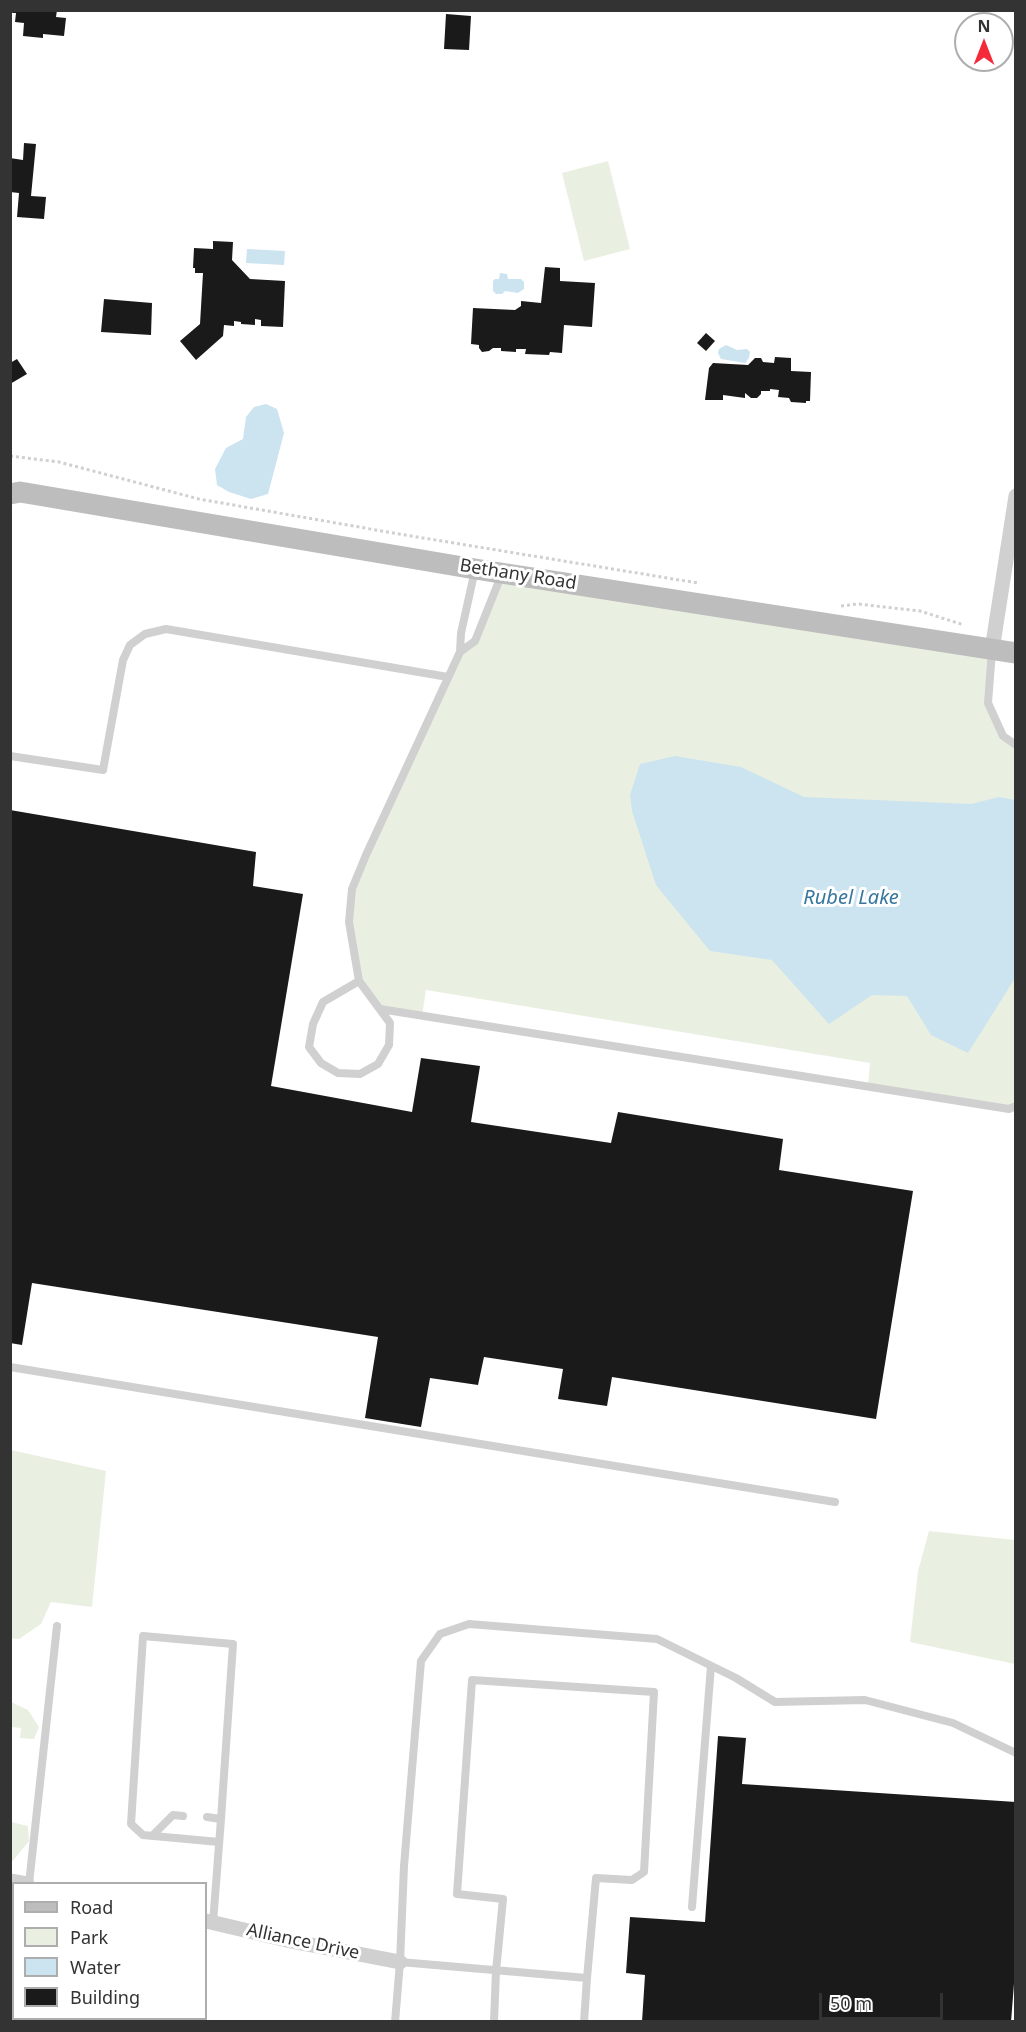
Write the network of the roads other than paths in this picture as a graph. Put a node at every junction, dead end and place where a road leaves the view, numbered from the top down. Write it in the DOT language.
graph roads {
  1 [pos="14,490"];
  2 [pos="1016,496"];
  3 [pos="475,569"];
  4 [pos="502,573"];
  5 [pos="992,650"];
  6 [pos="460,652"];
  7 [pos="1016,653"];
  8 [pos="448,677"];
  9 [pos="1016,745"];
  10 [pos="10,756"];
  11 [pos="359,981"];
  12 [pos="380,1010"];
  13 [pos="1016,1106"];
  14 [pos="10,1367"];
  15 [pos="835,1502"];
  16 [pos="57,1626"];
  17 [pos="711,1666"];
  18 [pos="1016,1753"];
  19 [pos="183,1816"];
  20 [pos="207,1818"];
  21 [pos="221,1819"];
  22 [pos="152,1836"];
  23 [pos="219,1842"];
  24 [pos="28,1882"];
  25 [pos="692,1907"];
  26 [pos="209,1922"];
  27 [pos="400,1962"];
  28 [pos="496,1971"];
  29 [pos="587,1978"];
  30 [pos="395,2022"];
  31 [pos="494,2022"];
  32 [pos="584,2022"];
  1 -- 3 [label="main road, Bethany Road"];
  2 -- 5 [label="street"];
  3 -- 4 [label="main road, Bethany Road"];
  3 -- 6 [label="lane"];
  4 -- 5 [label="main road, Bethany Road"];
  4 -- 6 [label="lane"];
  5 -- 7 [label="main road, Bethany Road"];
  5 -- 9 [label="lane"];
  6 -- 8 [label="lane"];
  8 -- 10 [label="lane"];
  8 -- 11 [label="lane"];
  11 -- 12 [label="lane"];
  11 -- 12 [label="lane"];
  12 -- 13 [label="lane"];
  14 -- 15 [label="lane"];
  16 -- 24 [label="lane"];
  17 -- 18 [label="lane"];
  17 -- 25 [label="lane"];
  17 -- 27 [label="lane"];
  19 -- 22 [label="lane"];
  20 -- 21 [label="lane"];
  21 -- 22 [label="lane"];
  21 -- 23 [label="lane"];
  22 -- 23 [label="lane"];
  23 -- 26 [label="lane"];
  26 -- 27 [label="street, Alliance Drive"];
  27 -- 28 [label="lane"];
  27 -- 30 [label="lane"];
  28 -- 29 [label="lane"];
  28 -- 29 [label="lane"];
  28 -- 31 [label="lane"];
  29 -- 32 [label="lane"];
}
